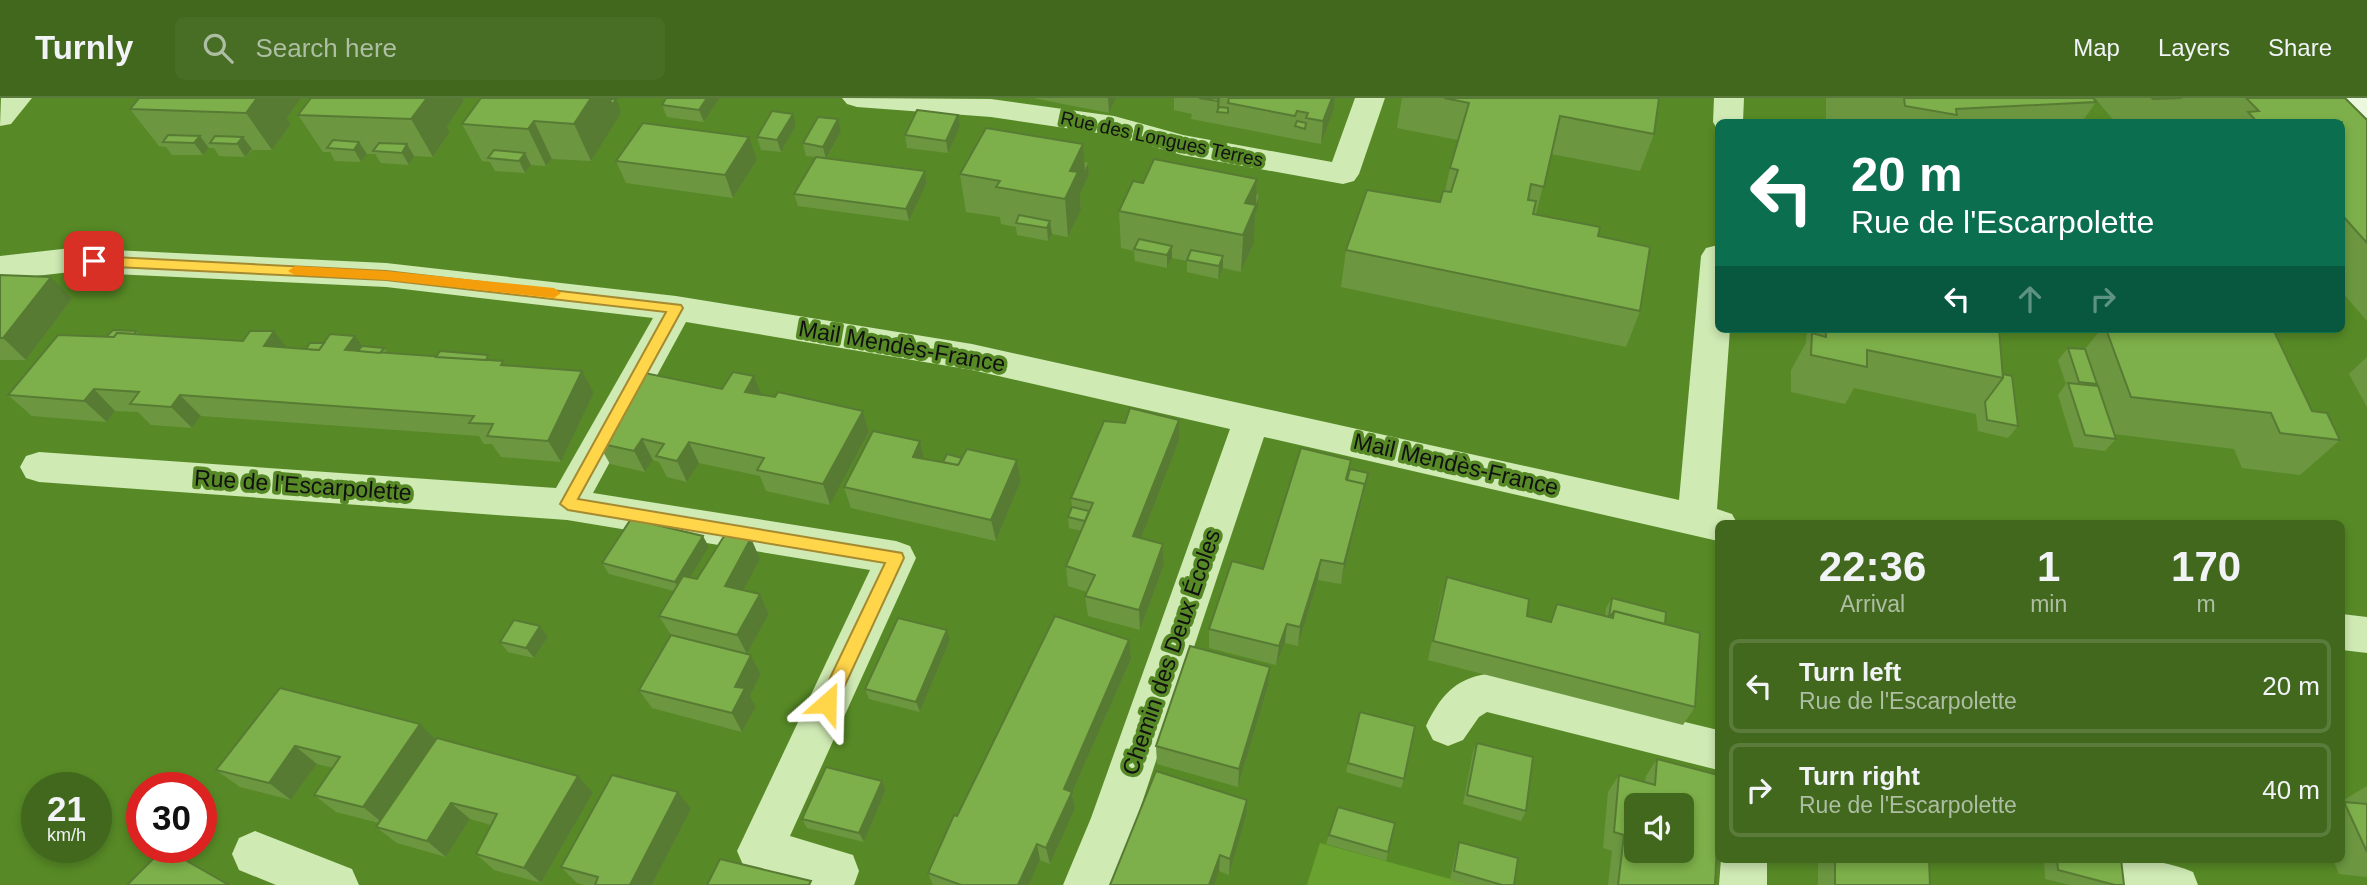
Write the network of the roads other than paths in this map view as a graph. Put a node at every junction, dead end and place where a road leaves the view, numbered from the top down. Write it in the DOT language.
graph roads {
  1 [pos="16,98"];
  2 [pos="857,98"];
  3 [pos="1370,98"];
  4 [pos="1729,98"];
  5 [pos="2355,98"];
  6 [pos="2367,109"];
  7 [pos="0,117"];
  8 [pos="1728,119"];
  9 [pos="0,243"];
  10 [pos="71,260"];
  11 [pos="0,268"];
  12 [pos="676,308"];
  13 [pos="1715,333"];
  14 [pos="1252,418"];
  15 [pos="39,467"];
  16 [pos="568,504"];
  17 [pos="1708,522"];
  18 [pos="2345,632"];
  19 [pos="2367,635"];
  20 [pos="1448,726"];
  21 [pos="1715,749"];
  22 [pos="255,854"];
  23 [pos="1744,863"];
  24 [pos="835,871"];
  25 [pos="2133,874"];
  26 [pos="335,885"];
  27 [pos="1087,885"];
  28 [pos="1744,885"];
  29 [pos="2180,885"];
  1 -- 7 [label="street"];
  2 -- 3 [label="street, Rue des Longues Terres"];
  4 -- 8 [label="street"];
  5 -- 6 [label="main road"];
  9 -- 10 [label="street, Mail Mendès-France"];
  10 -- 11 [label="street, Mail Mendès-France"];
  10 -- 12 [label="street, Mail Mendès-France"];
  12 -- 14 [label="street, Mail Mendès-France"];
  12 -- 16 [label="street"];
  13 -- 17 [label="street"];
  14 -- 17 [label="street, Mail Mendès-France"];
  14 -- 27 [label="street, Chemin des Deux Écoles"];
  15 -- 16 [label="street, Rue de l'Escarpolette"];
  16 -- 24 [label="street, Rue de l'Escarpolette"];
  18 -- 19 [label="street"];
  20 -- 21 [label="street"];
  22 -- 26 [label="street"];
  23 -- 28 [label="street"];
  25 -- 29 [label="lane"];
}
